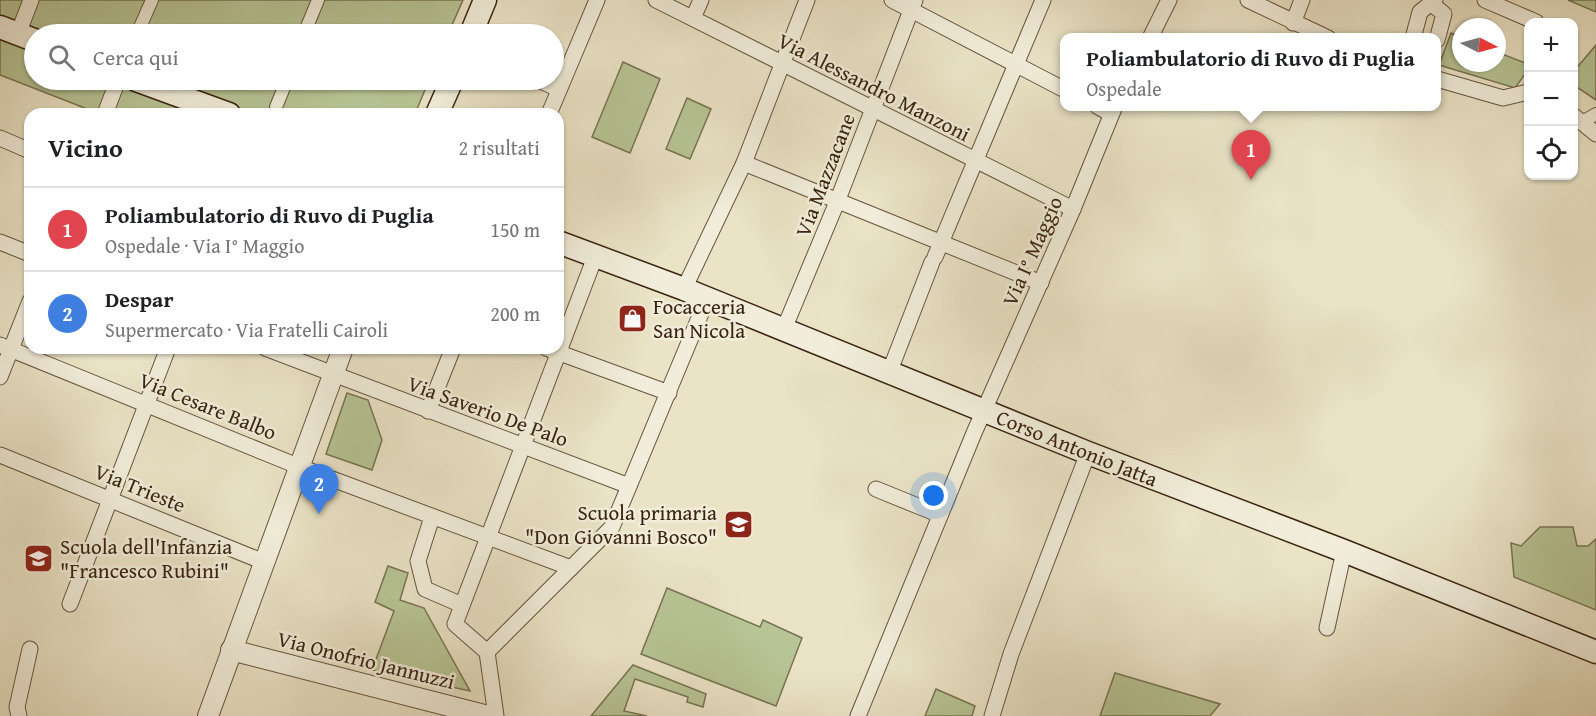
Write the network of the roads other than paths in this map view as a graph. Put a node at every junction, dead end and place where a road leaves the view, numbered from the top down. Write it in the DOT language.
graph roads {
  1 [pos="31,0"];
  2 [pos="152,0"];
  3 [pos="318,0"];
  4 [pos="472,0"];
  5 [pos="485,0"];
  6 [pos="597,0"];
  7 [pos="656,0"];
  8 [pos="701,0"];
  9 [pos="807,0"];
  10 [pos="892,0"];
  11 [pos="1043,0"];
  12 [pos="1169,0"];
  13 [pos="1248,0"];
  14 [pos="1302,0"];
  15 [pos="1485,0"];
  16 [pos="1433,2"];
  17 [pos="913,5"];
  18 [pos="693,18"];
  19 [pos="1527,18"];
  20 [pos="1293,23"];
  21 [pos="141,24"];
  22 [pos="308,24"];
  23 [pos="462,24"];
  24 [pos="475,24"];
  25 [pos="1152,33"];
  26 [pos="1316,33"];
  27 [pos="1414,33"];
  28 [pos="1439,33"];
  29 [pos="18,34"];
  30 [pos="784,65"];
  31 [pos="1016,66"];
  32 [pos="564,79"];
  33 [pos="1441,80"];
  34 [pos="1060,88"];
  35 [pos="114,90"];
  36 [pos="163,90"];
  37 [pos="283,90"];
  38 [pos="436,90"];
  39 [pos="448,90"];
  40 [pos="560,90"];
  41 [pos="1524,93"];
  42 [pos="276,107"];
  43 [pos="107,108"];
  44 [pos="213,108"];
  45 [pos="428,108"];
  46 [pos="440,108"];
  47 [pos="552,108"];
  48 [pos="873,110"];
  49 [pos="1113,111"];
  50 [pos="1596,114"];
  51 [pos="1578,119"];
  52 [pos="1596,134"];
  53 [pos="0,138"];
  54 [pos="24,148"];
  55 [pos="744,163"];
  56 [pos="976,163"];
  57 [pos="837,202"];
  58 [pos="1073,209"];
  59 [pos="0,242"];
  60 [pos="941,242"];
  61 [pos="564,244"];
  62 [pos="24,252"];
  63 [pos="595,256"];
  64 [pos="1041,283"];
  65 [pos="684,290"];
  66 [pos="707,299"];
  67 [pos="24,312"];
  68 [pos="564,324"];
  69 [pos="783,329"];
  70 [pos="6,347"];
  71 [pos="166,354"];
  72 [pos="280,354"];
  73 [pos="342,354"];
  74 [pos="451,354"];
  75 [pos="551,354"];
  76 [pos="563,354"];
  77 [pos="889,373"];
  78 [pos="334,375"];
  79 [pos="0,377"];
  80 [pos="669,393"];
  81 [pos="146,403"];
  82 [pos="428,411"];
  83 [pos="984,411"];
  84 [pos="523,446"];
  85 [pos="1088,453"];
  86 [pos="0,455"];
  87 [pos="300,467"];
  88 [pos="629,486"];
  89 [pos="876,489"];
  90 [pos="110,498"];
  91 [pos="940,515"];
  92 [pos="432,517"];
  93 [pos="488,537"];
  94 [pos="1344,551"];
  95 [pos="264,562"];
  96 [pos="571,568"];
  97 [pos="70,604"];
  98 [pos="462,605"];
  99 [pos="1327,628"];
  100 [pos="30,649"];
  101 [pos="231,650"];
  102 [pos="487,652"];
  103 [pos="1596,652"];
  104 [pos="19,716"];
  105 [pos="208,716"];
  106 [pos="488,716"];
  107 [pos="496,716"];
  108 [pos="858,716"];
  109 [pos="992,716"];
  1 -- 29 [label="street"];
  2 -- 21 [label="street"];
  3 -- 22 [label="street"];
  4 -- 23 [label="main road"];
  5 -- 24 [label="main road"];
  6 -- 32 [label="street"];
  7 -- 18 [label="street, Via Alessandro Manzoni"];
  8 -- 18 [label="street"];
  9 -- 30 [label="street"];
  10 -- 17 [label="street"];
  11 -- 31 [label="street"];
  12 -- 25 [label="street"];
  13 -- 20 [label="street"];
  14 -- 20 [label="street"];
  15 -- 19 [label="street"];
  16 -- 27 [label="street"];
  16 -- 28 [label="street"];
  17 -- 31 [label="street"];
  17 -- 48 [label="street, Via Mazzacane"];
  18 -- 30 [label="street, Via Alessandro Manzoni"];
  20 -- 26 [label="street"];
  30 -- 48 [label="street, Via Alessandro Manzoni"];
  30 -- 55 [label="street"];
  31 -- 34 [label="street"];
  31 -- 56 [label="street"];
  33 -- 41 [label="street"];
  35 -- 43 [label="street"];
  36 -- 44 [label="main road"];
  37 -- 42 [label="street"];
  38 -- 45 [label="main road"];
  39 -- 46 [label="main road"];
  40 -- 47 [label="street"];
  48 -- 56 [label="street, Via Alessandro Manzoni"];
  48 -- 57 [label="street, Via Mazzacane"];
  49 -- 58 [label="street, Via I° Maggio"];
  50 -- 51 [label="street"];
  51 -- 52 [label="street"];
  53 -- 54 [label="street"];
  55 -- 57 [label="street"];
  55 -- 65 [label="street"];
  56 -- 58 [label="street, Via Alessandro Manzoni"];
  56 -- 60 [label="street"];
  57 -- 60 [label="street"];
  57 -- 69 [label="street, Via Mazzacane"];
  58 -- 64 [label="street, Via I° Maggio"];
  59 -- 62 [label="street"];
  60 -- 64 [label="street"];
  60 -- 77 [label="street"];
  61 -- 63 [label="main road, Corso Antonio Jatta"];
  63 -- 65 [label="main road, Corso Antonio Jatta"];
  63 -- 68 [label="street"];
  64 -- 83 [label="street, Via I° Maggio"];
  65 -- 66 [label="main road, Corso Antonio Jatta"];
  66 -- 69 [label="main road, Corso Antonio Jatta"];
  66 -- 80 [label="street"];
  67 -- 70 [label="street"];
  69 -- 77 [label="main road, Corso Antonio Jatta"];
  70 -- 79 [label="street"];
  70 -- 81 [label="street, Via Cesare Balbo"];
  71 -- 81 [label="street"];
  72 -- 78 [label="street, Via Saverio De Palo"];
  73 -- 78 [label="street"];
  74 -- 82 [label="street"];
  75 -- 84 [label="street"];
  76 -- 80 [label="street"];
  77 -- 83 [label="main road, Corso Antonio Jatta"];
  78 -- 82 [label="street, Via Saverio De Palo"];
  78 -- 87 [label="street"];
  80 -- 88 [label="street"];
  81 -- 87 [label="street, Via Cesare Balbo"];
  81 -- 90 [label="street"];
  82 -- 84 [label="street, Via Saverio De Palo"];
  83 -- 85 [label="main road, Corso Antonio Jatta"];
  83 -- 91 [label="street, Via I° Maggio"];
  84 -- 88 [label="street, Via Saverio De Palo"];
  84 -- 93 [label="street"];
  85 -- 94 [label="main road, Corso Antonio Jatta"];
  85 -- 109 [label="street"];
  86 -- 90 [label="street, Via Trieste"];
  87 -- 92 [label="street, Via Cesare Balbo"];
  87 -- 95 [label="street"];
  88 -- 96 [label="street"];
  89 -- 91 [label="street"];
  90 -- 95 [label="street, Via Trieste"];
  90 -- 97 [label="street"];
  91 -- 108 [label="street, Via I° Maggio"];
  92 -- 93 [label="street, Via Cesare Balbo"];
  92 -- 98 [label="street"];
  93 -- 96 [label="street, Via Cesare Balbo"];
  93 -- 98 [label="street"];
  94 -- 99 [label="street"];
  94 -- 103 [label="main road, Corso Antonio Jatta"];
  95 -- 101 [label="street"];
  96 -- 102 [label="street"];
  98 -- 102 [label="street"];
  100 -- 104 [label="street"];
  101 -- 105 [label="street"];
  101 -- 106 [label="street, Via Onofrio Jannuzzi"];
  102 -- 107 [label="street"];
}
